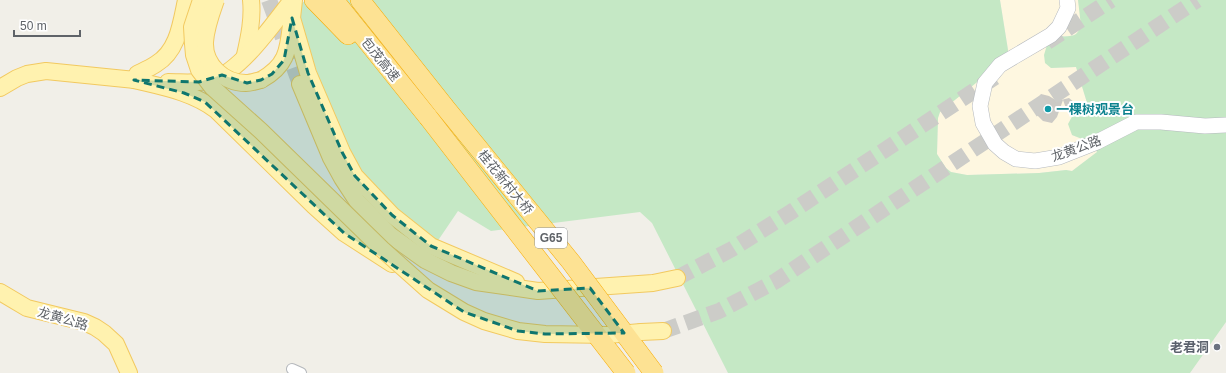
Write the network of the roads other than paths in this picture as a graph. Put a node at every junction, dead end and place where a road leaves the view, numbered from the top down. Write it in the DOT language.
graph roads {
  1 [pos="186,0"];
  2 [pos="201,0"];
  3 [pos="216,0"];
  4 [pos="251,0"];
  5 [pos="280,0"];
  6 [pos="293,0"];
  7 [pos="360,0"];
  8 [pos="1067,0"];
  9 [pos="321,1"];
  10 [pos="292,18"];
  11 [pos="250,36"];
  12 [pos="244,58"];
  13 [pos="135,77"];
  14 [pos="0,80"];
  15 [pos="300,84"];
  16 [pos="0,88"];
  17 [pos="436,112"];
  18 [pos="1226,125"];
  19 [pos="412,277"];
  20 [pos="677,278"];
  21 [pos="538,291"];
  22 [pos="0,292"];
  23 [pos="0,300"];
  24 [pos="663,330"];
  25 [pos="120,373"];
  26 [pos="129,373"];
  27 [pos="626,373"];
  28 [pos="654,373"];
  1 -- 13 [label="main road"];
  2 -- 19 [label="main road, bridge"];
  3 -- 10 [label="main road, bridge"];
  4 -- 11 [label="main road"];
  5 -- 11 [label="main road"];
  6 -- 10 [label="main road"];
  6 -- 12 [label="main road"];
  7 -- 17 [label="highway, 包茂高速 / G65"];
  8 -- 18 [label="main road, 龙黄公路"];
  9 -- 17 [label="highway, 包茂高速 / G65"];
  10 -- 21 [label="main road"];
  11 -- 12 [label="main road"];
  11 -- 13 [label="main road"];
  12 -- 13 [label="main road"];
  13 -- 14 [label="main road"];
  13 -- 16 [label="main road"];
  13 -- 19 [label="main road, bridge"];
  15 -- 21 [label="main road"];
  17 -- 27 [label="highway, 桂花新村大桥 / G65, bridge"];
  17 -- 28 [label="highway, 桂花新村大桥 / G65, bridge"];
  19 -- 24 [label="main road, bridge"];
  20 -- 21 [label="main road, bridge"];
  22 -- 26 [label="main road, 龙黄公路"];
  23 -- 25 [label="main road, 龙黄公路"];
}
